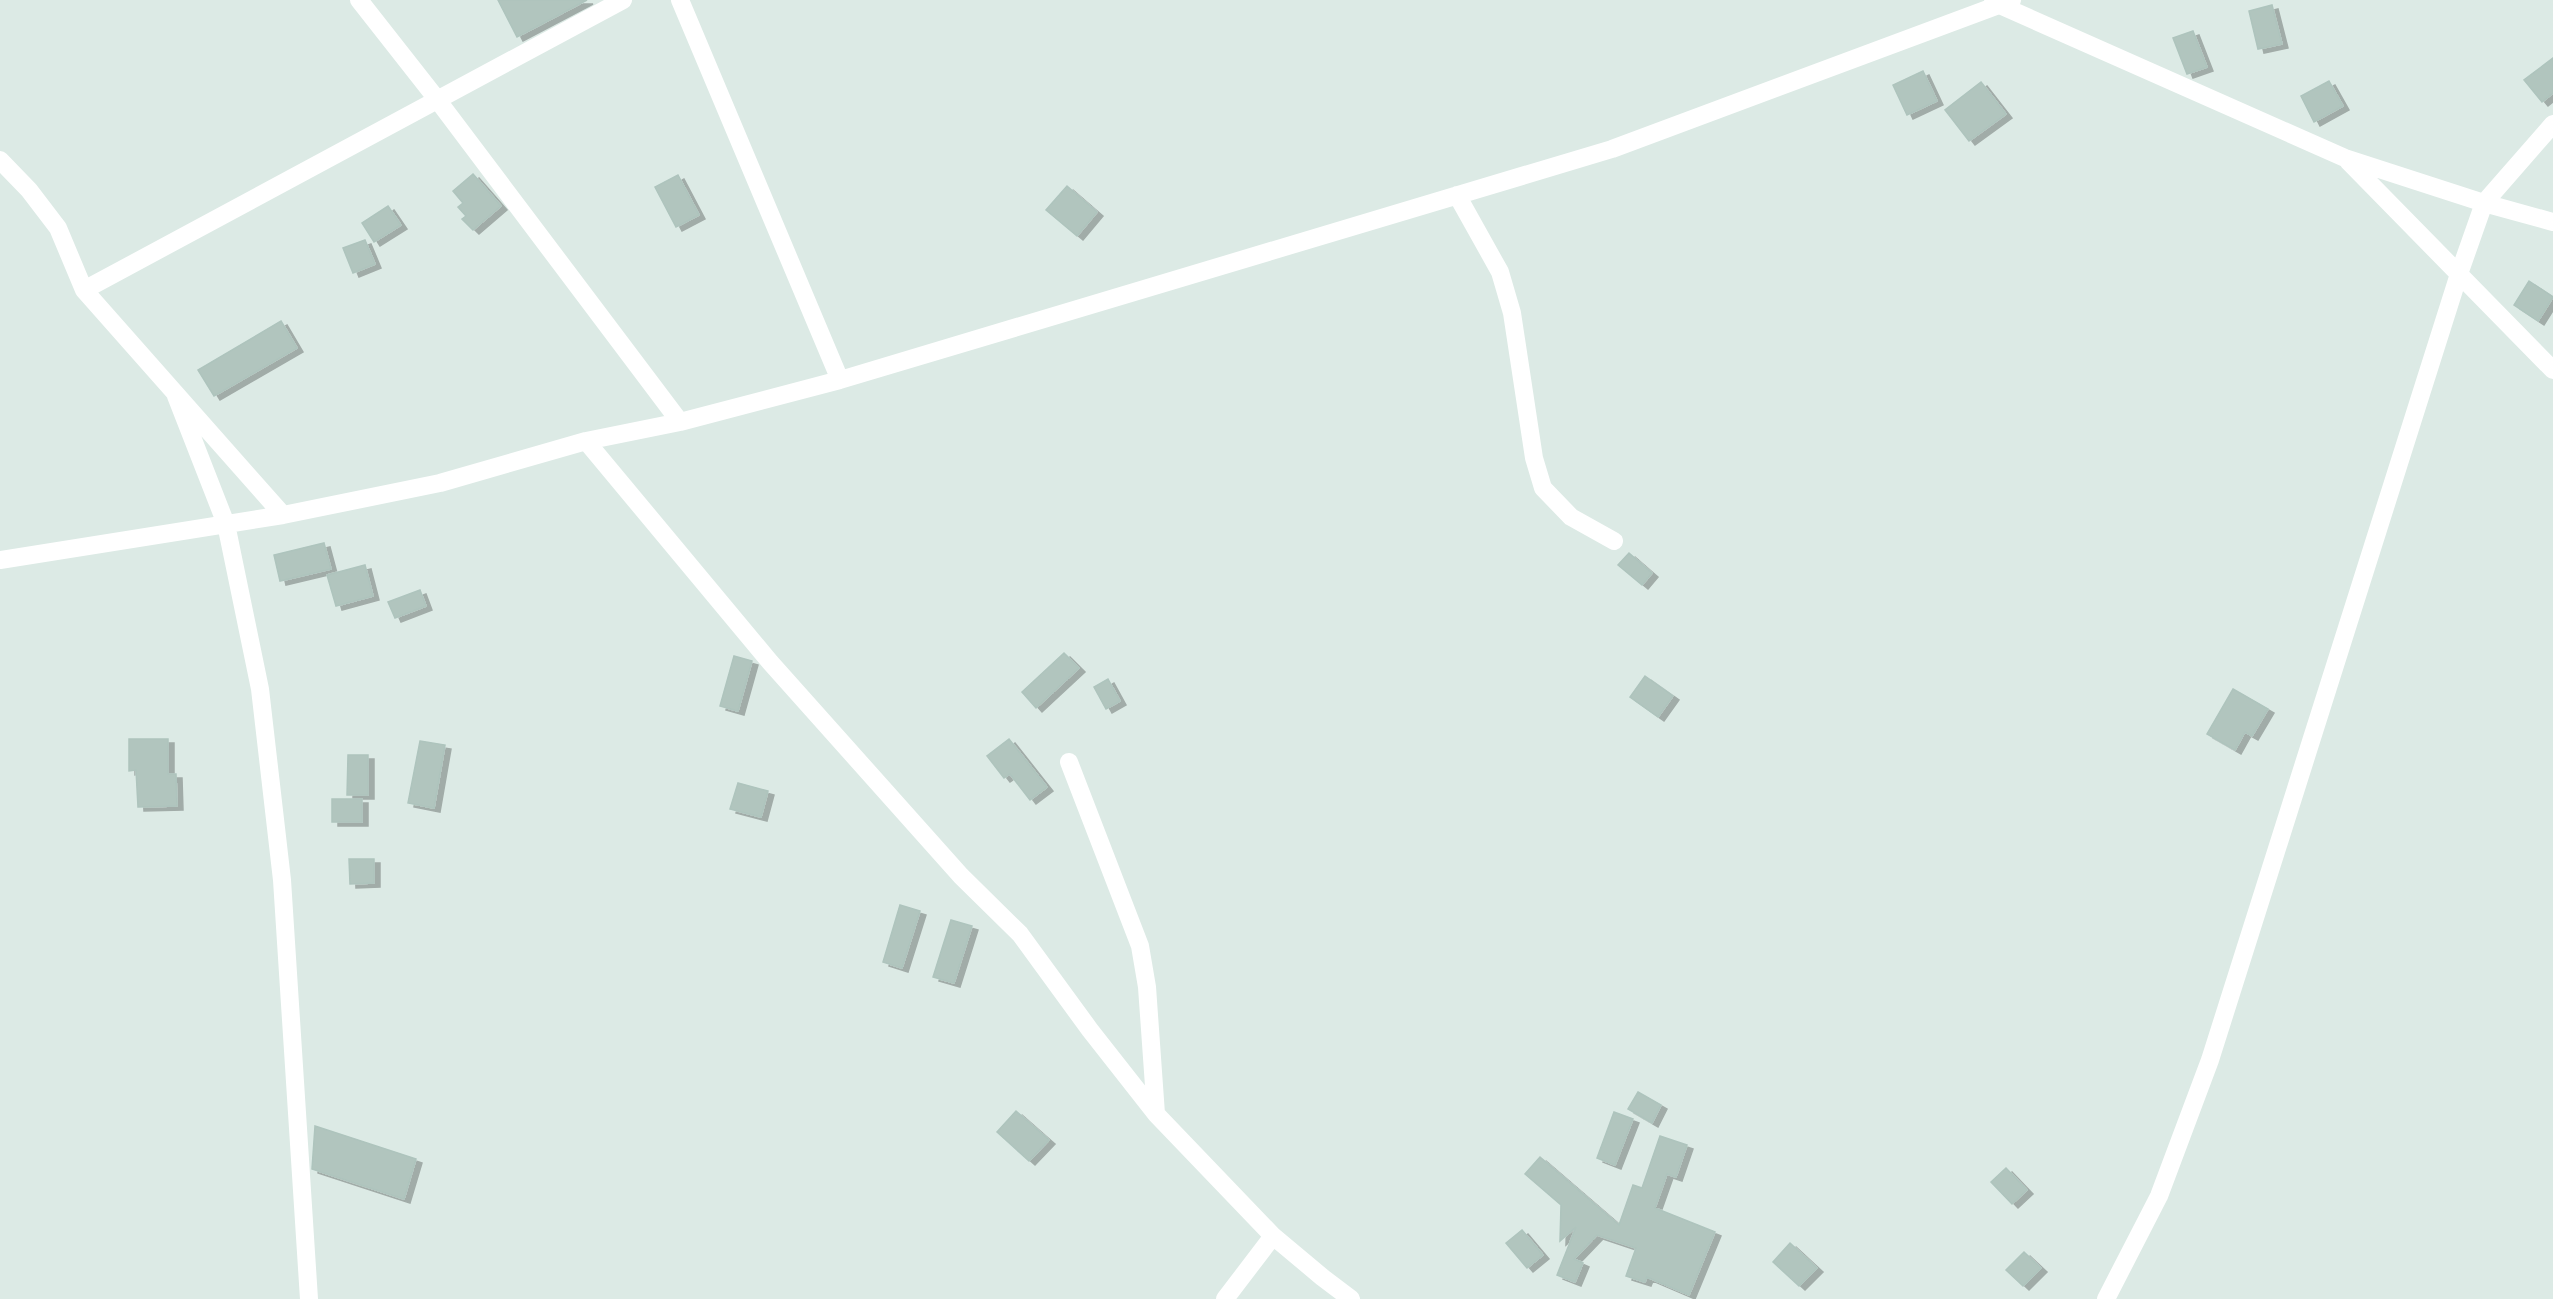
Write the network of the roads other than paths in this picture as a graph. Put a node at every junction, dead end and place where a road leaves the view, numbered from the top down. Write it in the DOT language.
graph roads {
  1 [pos="359,0"];
  2 [pos="623,0"];
  3 [pos="680,0"];
  4 [pos="2000,1"];
  5 [pos="436,99"];
  6 [pos="2553,124"];
  7 [pos="2345,158"];
  8 [pos="0,160"];
  9 [pos="1457,195"];
  10 [pos="2484,203"];
  11 [pos="2553,222"];
  12 [pos="2459,274"];
  13 [pos="84,290"];
  14 [pos="2553,370"];
  15 [pos="840,380"];
  16 [pos="176,396"];
  17 [pos="680,422"];
  18 [pos="586,441"];
  19 [pos="283,515"];
  20 [pos="226,524"];
  21 [pos="1614,541"];
  22 [pos="0,560"];
  23 [pos="1069,762"];
  24 [pos="1156,1114"];
  25 [pos="1273,1236"];
  26 [pos="309,1299"];
  27 [pos="1225,1299"];
  28 [pos="1352,1299"];
  29 [pos="2106,1299"];
  1 -- 5 [label="street"];
  2 -- 5 [label="street"];
  3 -- 15 [label="street"];
  4 -- 7 [label="street"];
  4 -- 9 [label="street"];
  5 -- 13 [label="street"];
  5 -- 17 [label="street"];
  6 -- 10 [label="street"];
  7 -- 10 [label="street"];
  7 -- 12 [label="street"];
  8 -- 13 [label="street"];
  9 -- 15 [label="street"];
  9 -- 21 [label="street"];
  10 -- 11 [label="street"];
  10 -- 12 [label="street"];
  12 -- 14 [label="street"];
  12 -- 29 [label="street"];
  13 -- 16 [label="street"];
  15 -- 17 [label="street"];
  16 -- 19 [label="street"];
  16 -- 20 [label="street"];
  17 -- 18 [label="street"];
  18 -- 19 [label="street"];
  18 -- 24 [label="street"];
  19 -- 20 [label="street"];
  20 -- 22 [label="street"];
  20 -- 26 [label="street"];
  23 -- 24 [label="street"];
  24 -- 25 [label="street"];
  25 -- 27 [label="street"];
  25 -- 28 [label="street"];
}
